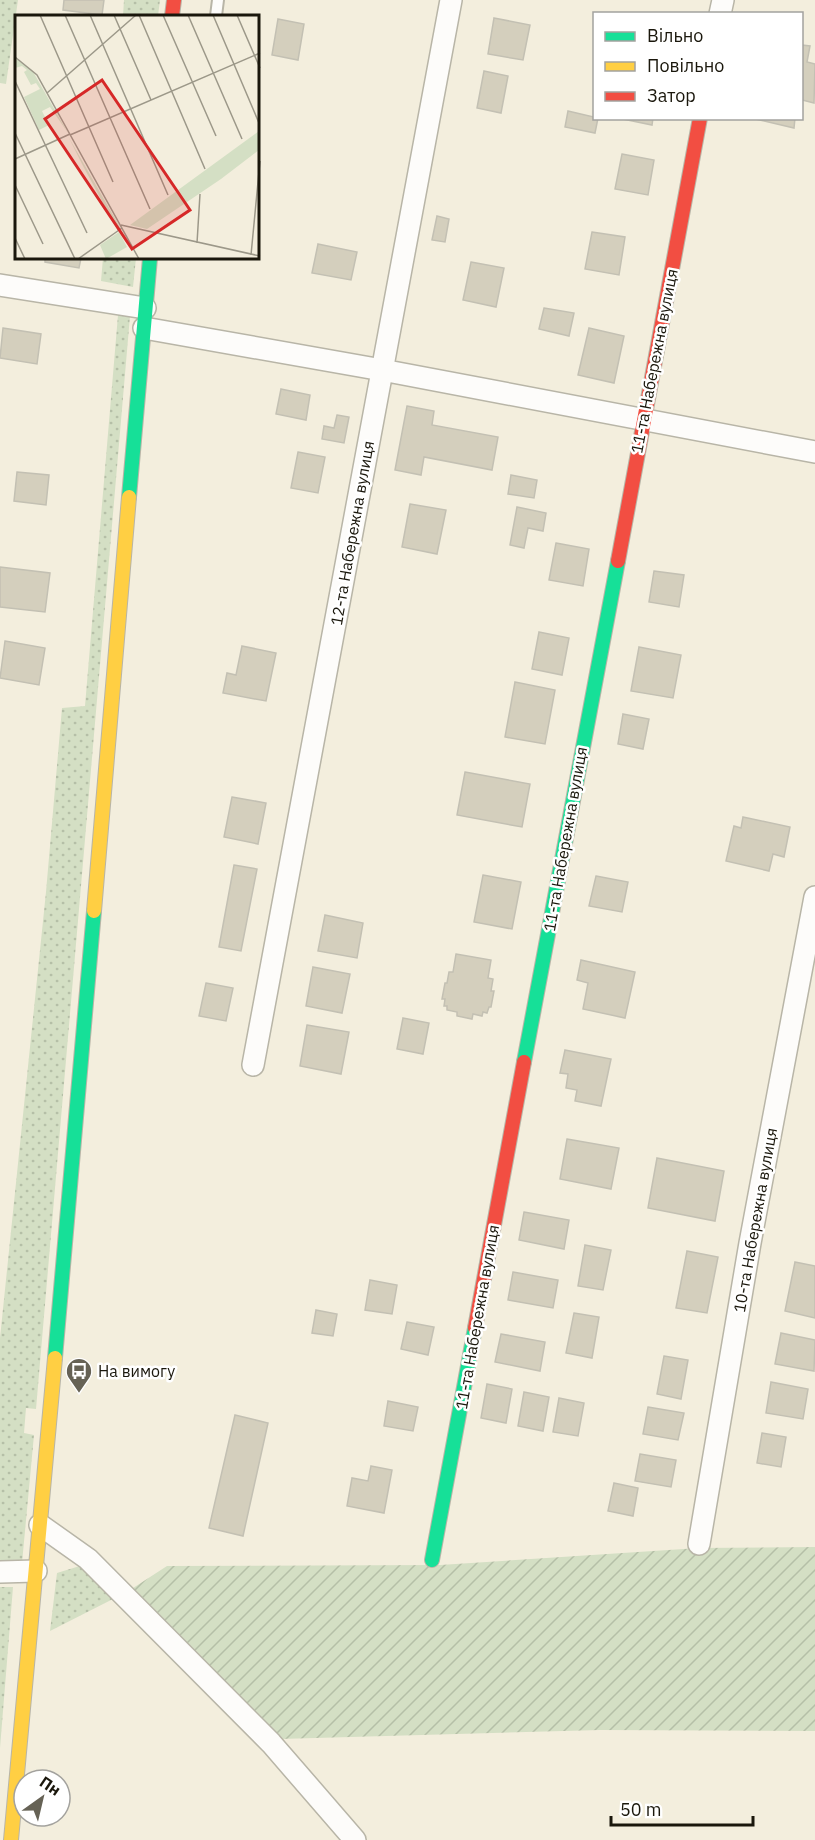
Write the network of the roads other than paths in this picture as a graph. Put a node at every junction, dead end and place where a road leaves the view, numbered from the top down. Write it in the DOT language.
graph roads {
  1 [pos="174,0"];
  2 [pos="218,0"];
  3 [pos="451,0"];
  4 [pos="172,15"];
  5 [pos="216,15"];
  6 [pos="700,120"];
  7 [pos="150,260"];
  8 [pos="0,285"];
  9 [pos="145,318"];
  10 [pos="382,370"];
  11 [pos="643,420"];
  12 [pos="815,452"];
  13 [pos="815,897"];
  14 [pos="253,1065"];
  15 [pos="40,1525"];
  16 [pos="699,1544"];
  17 [pos="432,1560"];
  18 [pos="36,1571"];
  19 [pos="0,1572"];
  20 [pos="11,1840"];
  21 [pos="355,1840"];
  1 -- 4 [label="street"];
  2 -- 5 [label="lane"];
  3 -- 10 [label="street, 12-та Набережна вулиця"];
  6 -- 11 [label="street, 11-та Набережна вулиця"];
  7 -- 9 [label="street"];
  8 -- 9 [label="street"];
  9 -- 10 [label="street"];
  9 -- 15 [label="street"];
  10 -- 11 [label="street"];
  10 -- 14 [label="street, 12-та Набережна вулиця"];
  11 -- 12 [label="street"];
  11 -- 17 [label="street, 11-та Набережна вулиця"];
  13 -- 16 [label="street, 10-та Набережна вулиця"];
  15 -- 18 [label="street"];
  15 -- 21 [label="street"];
  18 -- 19 [label="street"];
  18 -- 20 [label="street"];
}
